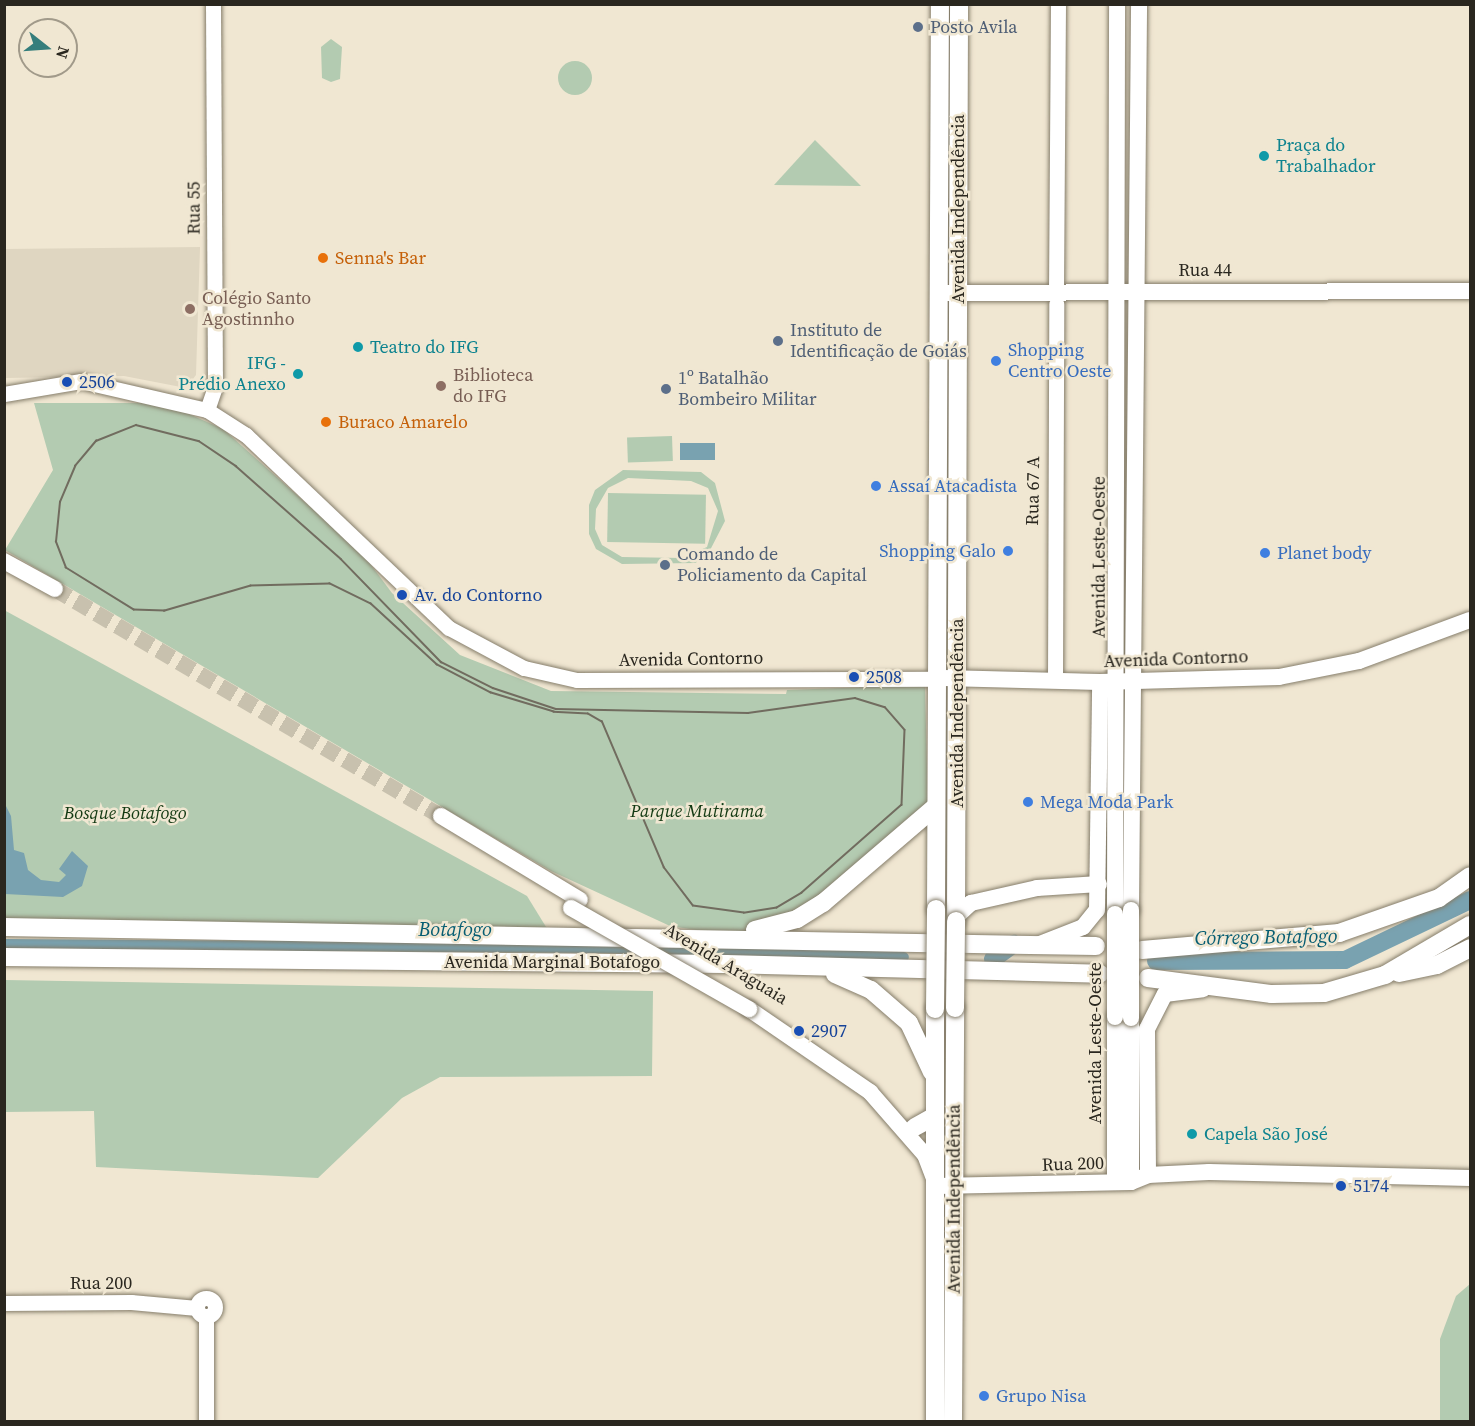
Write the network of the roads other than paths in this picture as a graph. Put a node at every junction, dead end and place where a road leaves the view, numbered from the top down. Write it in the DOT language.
graph roads {
  1 [pos="213,4"];
  2 [pos="940,4"];
  3 [pos="959,4"];
  4 [pos="1058,4"];
  5 [pos="1117,4"];
  6 [pos="1139,4"];
  7 [pos="1140,289"];
  8 [pos="1119,291"];
  9 [pos="1470,291"];
  10 [pos="948,293"];
  11 [pos="1056,297"];
  12 [pos="4,394"];
  13 [pos="207,410"];
  14 [pos="4,561"];
  15 [pos="4,574"];
  16 [pos="1470,620"];
  17 [pos="938,678"];
  18 [pos="959,678"];
  19 [pos="1054,680"];
  20 [pos="1127,681"];
  21 [pos="1100,682"];
  22 [pos="1116,727"];
  23 [pos="1101,754"];
  24 [pos="936,806"];
  25 [pos="438,820"];
  26 [pos="1470,876"];
  27 [pos="1099,884"];
  28 [pos="1123,912"];
  29 [pos="956,919"];
  30 [pos="1470,925"];
  31 [pos="4,927"];
  32 [pos="736,936"];
  33 [pos="1037,945"];
  34 [pos="1096,946"];
  35 [pos="1470,948"];
  36 [pos="1142,950"];
  37 [pos="4,957"];
  38 [pos="828,970"];
  39 [pos="1100,974"];
  40 [pos="1385,975"];
  41 [pos="1148,978"];
  42 [pos="1211,987"];
  43 [pos="752,1005"];
  44 [pos="935,1079"];
  45 [pos="935,1116"];
  46 [pos="915,1127"];
  47 [pos="936,1161"];
  48 [pos="1148,1175"];
  49 [pos="1470,1178"];
  50 [pos="1123,1182"];
  51 [pos="946,1186"];
  52 [pos="4,1304"];
  53 [pos="207,1422"];
  54 [pos="935,1422"];
  55 [pos="953,1422"];
  1 -- 13 [label="street, Rua 55"];
  2 -- 10 [label="main road, Avenida Independência"];
  3 -- 10 [label="main road, Avenida Independência"];
  4 -- 11 [label="street, Rua 67 A"];
  5 -- 8 [label="main road, Avenida Leste-Oeste"];
  6 -- 7 [label="main road, Avenida Leste-Oeste"];
  7 -- 8 [label="main road, Rua 44"];
  7 -- 9 [label="main road, Rua 44"];
  7 -- 20 [label="main road, Avenida Leste-Oeste"];
  8 -- 11 [label="main road, Rua 44"];
  8 -- 20 [label="main road, Avenida Leste-Oeste"];
  10 -- 11 [label="main road, Rua 44"];
  10 -- 17 [label="main road, Avenida Independência"];
  10 -- 18 [label="main road, Avenida Independência"];
  11 -- 19 [label="street, Rua 67 A"];
  12 -- 13 [label="street, Avenida Contorno"];
  13 -- 17 [label="street, Avenida Contorno"];
  14 -- 15 [label="main road"];
  16 -- 20 [label="main road, Avenida Contorno"];
  17 -- 18 [label="main road, Avenida Contorno"];
  17 -- 24 [label="main road, Avenida Independência"];
  18 -- 19 [label="main road, Avenida Contorno"];
  18 -- 29 [label="main road, Avenida Independência"];
  19 -- 21 [label="main road, Avenida Contorno"];
  20 -- 21 [label="main road, Avenida Contorno"];
  20 -- 22 [label="main road, Avenida Leste-Oeste"];
  20 -- 28 [label="main road, Avenida Leste-Oeste"];
  21 -- 23 [label="main road"];
  22 -- 23 [label="main road"];
  22 -- 28 [label="main road, Avenida Leste-Oeste"];
  23 -- 27 [label="main road"];
  24 -- 32 [label="main road"];
  24 -- 44 [label="main road, Avenida Independência, bridge"];
  25 -- 43 [label="main road, Avenida Araguaia"];
  26 -- 36 [label="main road"];
  27 -- 29 [label="main road"];
  27 -- 33 [label="main road"];
  28 -- 50 [label="main road, Avenida Leste-Oeste, bridge"];
  29 -- 51 [label="main road, Avenida Independência, bridge"];
  30 -- 40 [label="main road"];
  31 -- 32 [label="main road, Avenida Marginal Botafogo"];
  32 -- 33 [label="main road, Avenida Marginal Botafogo"];
  33 -- 34 [label="main road, Avenida Marginal Botafogo"];
  35 -- 40 [label="main road"];
  37 -- 38 [label="main road, Avenida Marginal Botafogo"];
  38 -- 39 [label="main road, Avenida Marginal Botafogo"];
  38 -- 44 [label="main road"];
  40 -- 42 [label="main road"];
  41 -- 42 [label="main road"];
  42 -- 48 [label="main road"];
  43 -- 46 [label="main road, Avenida Araguaia"];
  43 -- 51 [label="main road, Avenida Araguaia"];
  44 -- 45 [label="main road, Avenida Independência"];
  45 -- 46 [label="main road"];
  45 -- 47 [label="main road, Avenida Independência"];
  46 -- 47 [label="main road, Avenida Araguaia"];
  47 -- 51 [label="main road, Avenida Independência"];
  48 -- 49 [label="main road, Rua 200"];
  48 -- 50 [label="main road, Rua 200"];
  50 -- 51 [label="main road, Rua 200"];
  51 -- 54 [label="main road, Avenida Independência"];
  51 -- 55 [label="main road, Avenida Independência"];
  52 -- 53 [label="street, Rua 200"];
}
